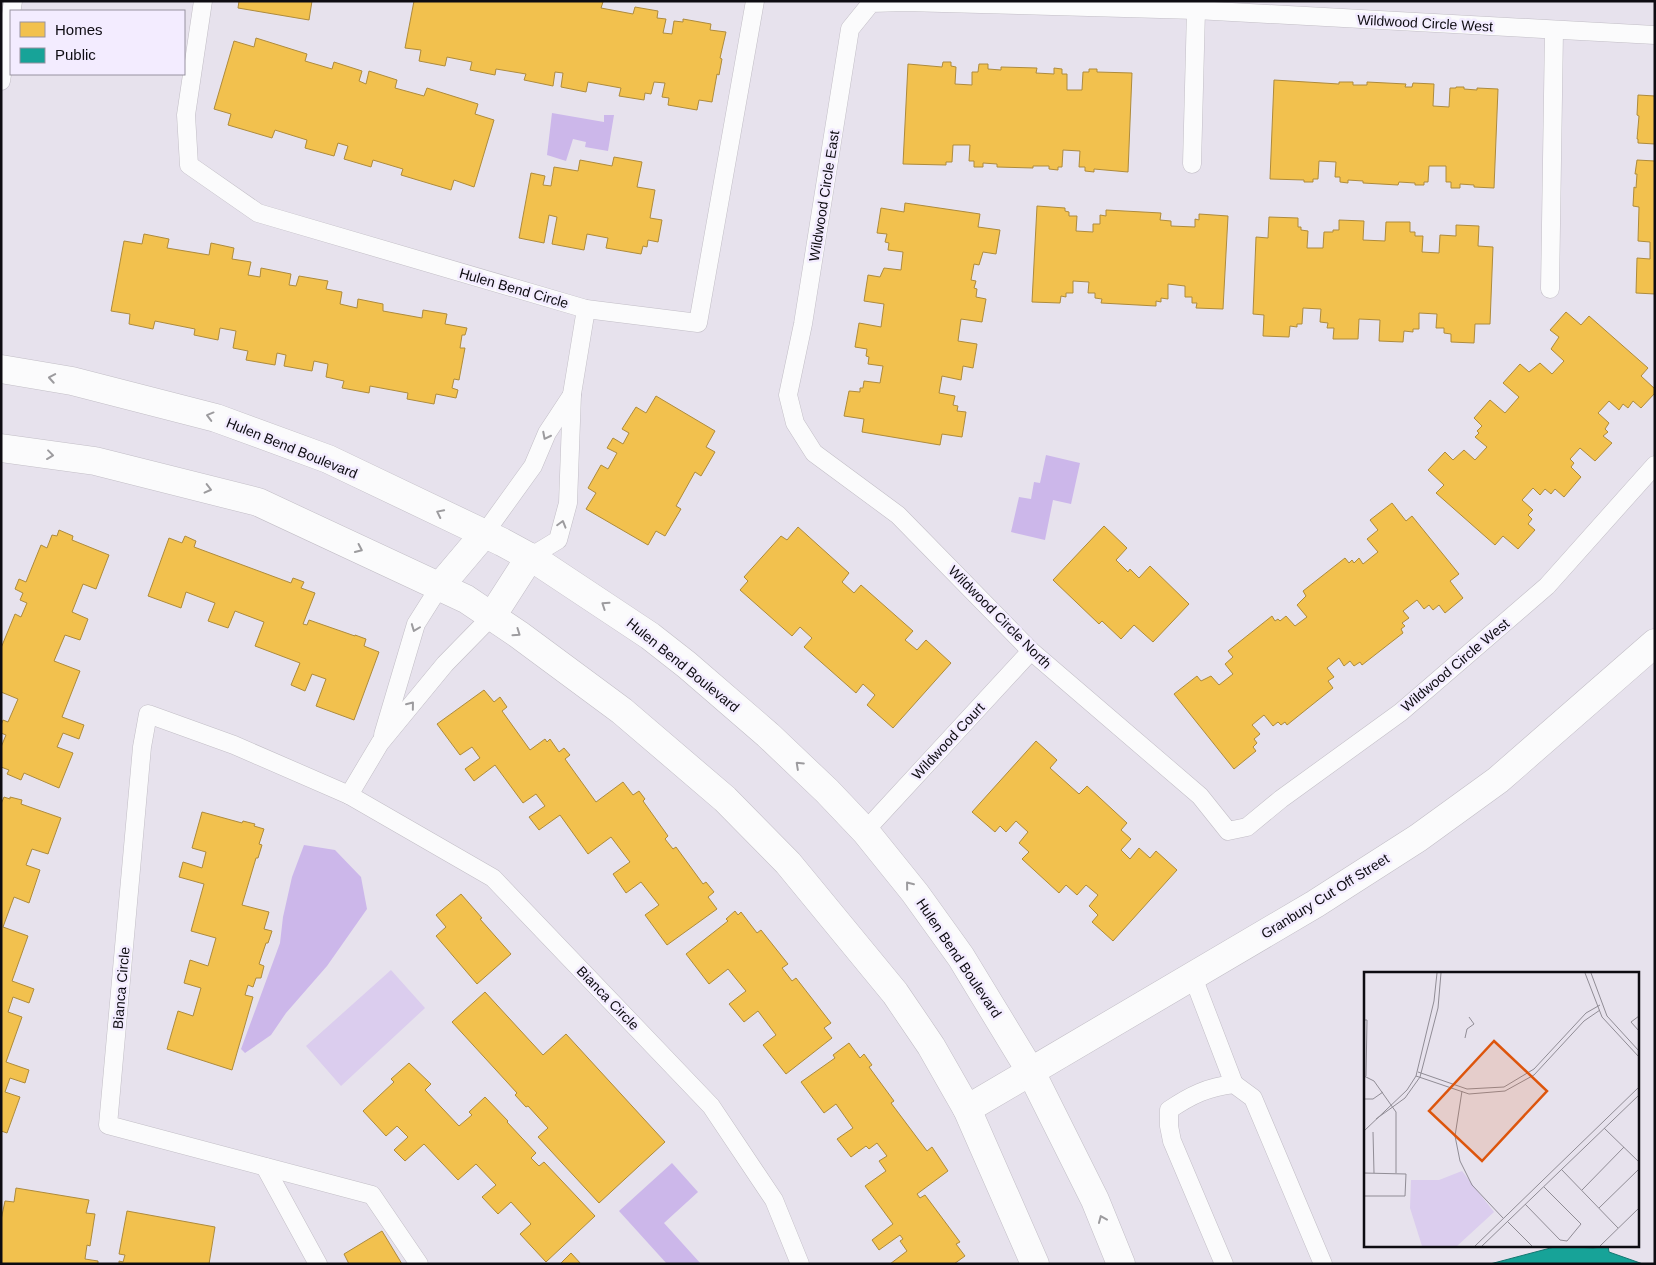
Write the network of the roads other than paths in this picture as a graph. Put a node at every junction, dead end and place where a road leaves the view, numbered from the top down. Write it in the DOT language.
graph roads {
  1 [pos="203,1"];
  2 [pos="755,1"];
  3 [pos="871,3"];
  4 [pos="1196,10"];
  5 [pos="10,21"];
  6 [pos="1554,31"];
  7 [pos="1655,36"];
  8 [pos="1,81"];
  9 [pos="1192,164"];
  10 [pos="1550,289"];
  11 [pos="586,309"];
  12 [pos="1,369"];
  13 [pos="572,394"];
  14 [pos="788,396"];
  15 [pos="1,448"];
  16 [pos="1655,465"];
  17 [pos="484,534"];
  18 [pos="530,557"];
  19 [pos="440,586"];
  20 [pos="492,616"];
  21 [pos="1655,643"];
  22 [pos="1032,651"];
  23 [pos="380,743"];
  24 [pos="350,795"];
  25 [pos="865,831"];
  26 [pos="1228,831"];
  27 [pos="1193,977"];
  28 [pos="1031,1072"];
  29 [pos="1234,1084"];
  30 [pos="968,1109"];
  31 [pos="266,1166"];
  32 [pos="318,1264"];
  33 [pos="419,1264"];
  34 [pos="800,1264"];
  35 [pos="1034,1264"];
  36 [pos="1121,1264"];
  37 [pos="1224,1264"];
  38 [pos="1323,1264"];
  1 -- 11 [label="lane, Hulen Bend Circle"];
  2 -- 11 [label="lane, Hulen Bend Circle"];
  3 -- 4 [label="lane, Wildwood Circle West"];
  3 -- 14 [label="lane, Wildwood Circle East"];
  4 -- 6 [label="lane, Wildwood Circle West"];
  4 -- 9 [label="lane"];
  5 -- 8 [label="lane"];
  6 -- 7 [label="lane, Wildwood Circle West"];
  6 -- 10 [label="lane"];
  11 -- 13 [label="lane"];
  17 -- 12 [label="street, Hulen Bend Boulevard, one-way"];
  13 -- 17 [label="lane, one-way"];
  18 -- 13 [label="lane, one-way"];
  14 -- 22 [label="lane, Wildwood Circle North"];
  15 -- 19 [label="street, one-way"];
  16 -- 26 [label="lane, Wildwood Circle West"];
  17 -- 18 [label="street, Hulen Bend Boulevard"];
  17 -- 19 [label="street"];
  18 -- 20 [label="street"];
  25 -- 18 [label="street, Hulen Bend Boulevard, one-way"];
  19 -- 20 [label="street"];
  19 -- 23 [label="lane, one-way"];
  23 -- 20 [label="lane, one-way"];
  20 -- 30 [label="street, one-way"];
  21 -- 27 [label="street, Granbury Cut Off Street"];
  22 -- 25 [label="lane, Wildwood Court"];
  22 -- 26 [label="lane, Wildwood Circle North"];
  23 -- 24 [label="lane"];
  24 -- 31 [label="lane, Bianca Circle"];
  24 -- 34 [label="lane, Bianca Circle"];
  28 -- 25 [label="street, Hulen Bend Boulevard, one-way"];
  27 -- 28 [label="street, Granbury Cut Off Street"];
  27 -- 29 [label="lane"];
  28 -- 30 [label="street, Granbury Cut Off Street"];
  36 -- 28 [label="street, Hulen Bend Boulevard, one-way"];
  29 -- 37 [label="lane"];
  29 -- 38 [label="lane"];
  30 -- 35 [label="street"];
  31 -- 32 [label="lane"];
  31 -- 33 [label="lane, Bianca Circle"];
}
